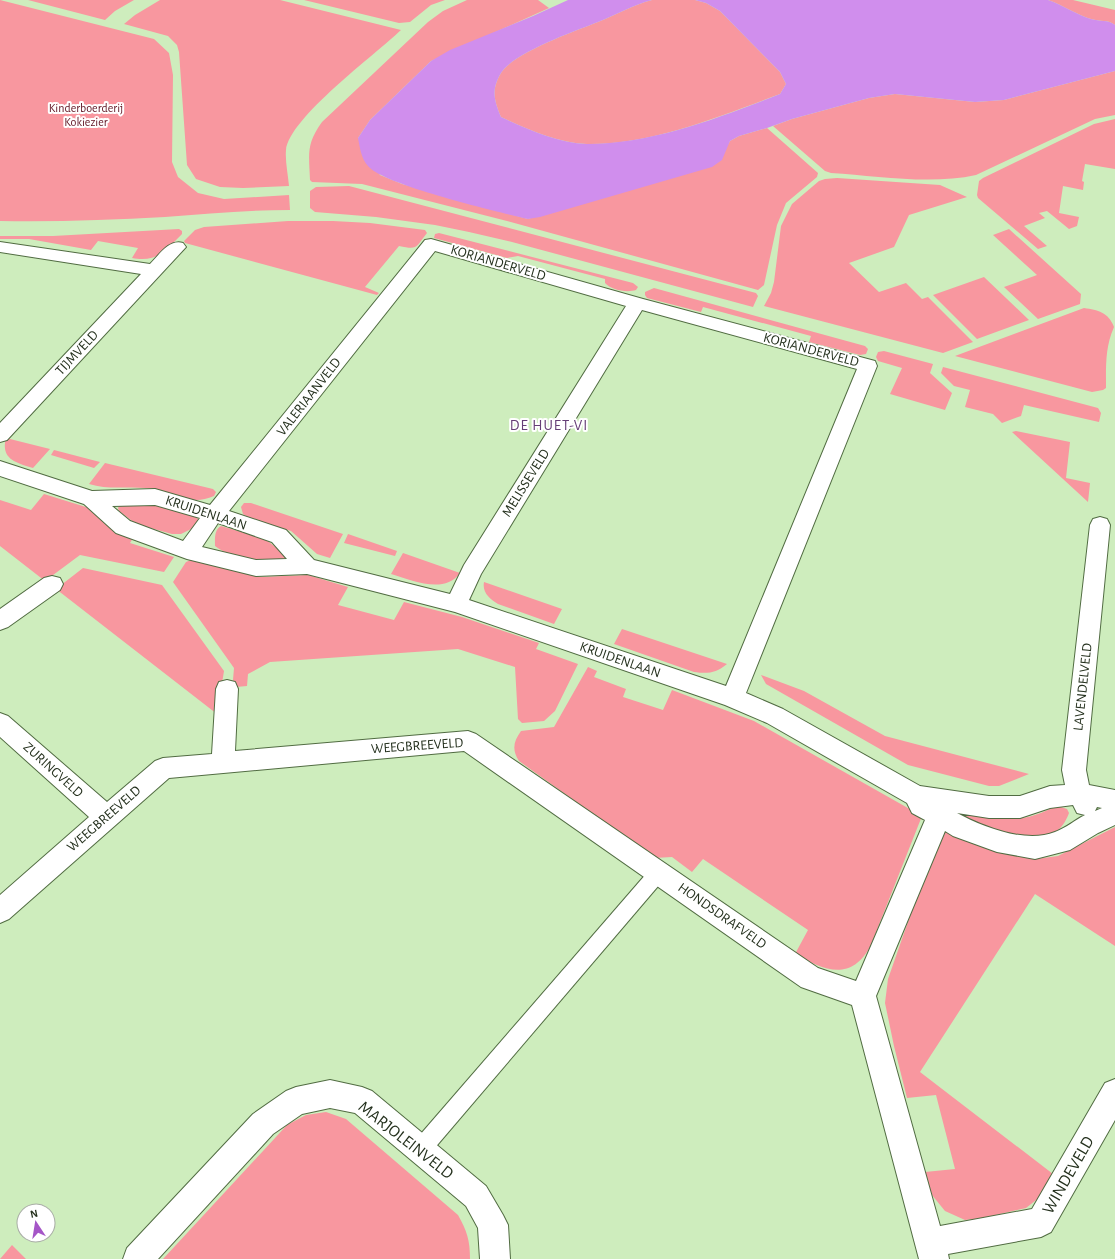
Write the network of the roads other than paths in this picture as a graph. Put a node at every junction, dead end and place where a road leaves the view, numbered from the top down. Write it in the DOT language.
graph roads {
  1 [pos="431,244"];
  2 [pos="0,247"];
  3 [pos="176,247"];
  4 [pos="154,270"];
  5 [pos="637,303"];
  6 [pos="0,435"];
  7 [pos="0,468"];
  8 [pos="92,499"];
  9 [pos="214,514"];
  10 [pos="1104,538"];
  11 [pos="187,551"];
  12 [pos="307,566"];
  13 [pos="52,584"];
  14 [pos="456,604"];
  15 [pos="0,621"];
  16 [pos="227,689"];
  17 [pos="733,698"];
  18 [pos="0,723"];
  19 [pos="223,762"];
  20 [pos="1079,794"];
  21 [pos="1115,803"];
  22 [pos="943,808"];
  23 [pos="106,817"];
  24 [pos="1105,818"];
  25 [pos="587,824"];
  26 [pos="659,872"];
  27 [pos="0,911"];
  28 [pos="863,996"];
  29 [pos="1115,1093"];
  30 [pos="420,1150"];
  31 [pos="932,1251"];
  32 [pos="138,1259"];
  33 [pos="495,1259"];
  1 -- 5 [label="street, KORIANDERVELD"];
  1 -- 9 [label="street, VALERIAANVELD"];
  2 -- 4 [label="street"];
  3 -- 4 [label="street, TIJMVELD"];
  4 -- 6 [label="street, TIJMVELD"];
  5 -- 14 [label="street, MELISSEVELD"];
  5 -- 17 [label="street, KORIANDERVELD"];
  7 -- 8 [label="street, KRUIDENLAAN"];
  8 -- 9 [label="street, KRUIDENLAAN"];
  8 -- 11 [label="street, KRUIDENLAAN"];
  9 -- 11 [label="street, VALERIAANVELD"];
  9 -- 12 [label="street, KRUIDENLAAN"];
  10 -- 20 [label="street, LAVENDELVELD"];
  11 -- 12 [label="street, KRUIDENLAAN"];
  12 -- 14 [label="street, KRUIDENLAAN"];
  13 -- 15 [label="street"];
  14 -- 17 [label="street, KRUIDENLAAN"];
  16 -- 19 [label="street"];
  17 -- 22 [label="street, KRUIDENLAAN"];
  18 -- 23 [label="street, ZURINGVELD"];
  19 -- 23 [label="street, WEEGBREEVELD"];
  19 -- 25 [label="street, WEEGBREEVELD"];
  20 -- 21 [label="street, KRUIDENLAAN"];
  20 -- 22 [label="street, KRUIDENLAAN"];
  20 -- 24 [label="street, LAVENDELVELD"];
  22 -- 24 [label="street, KRUIDENLAAN"];
  22 -- 28 [label="street"];
  23 -- 27 [label="street, WEEGBREEVELD"];
  25 -- 26 [label="street, HONDSDRAFVELD"];
  26 -- 28 [label="street, HONDSDRAFVELD"];
  26 -- 30 [label="lane"];
  28 -- 31 [label="street"];
  29 -- 31 [label="street, WINDEVELD"];
  30 -- 32 [label="street, MARJOLEINVELD"];
  30 -- 33 [label="street, MARJOLEINVELD"];
}
